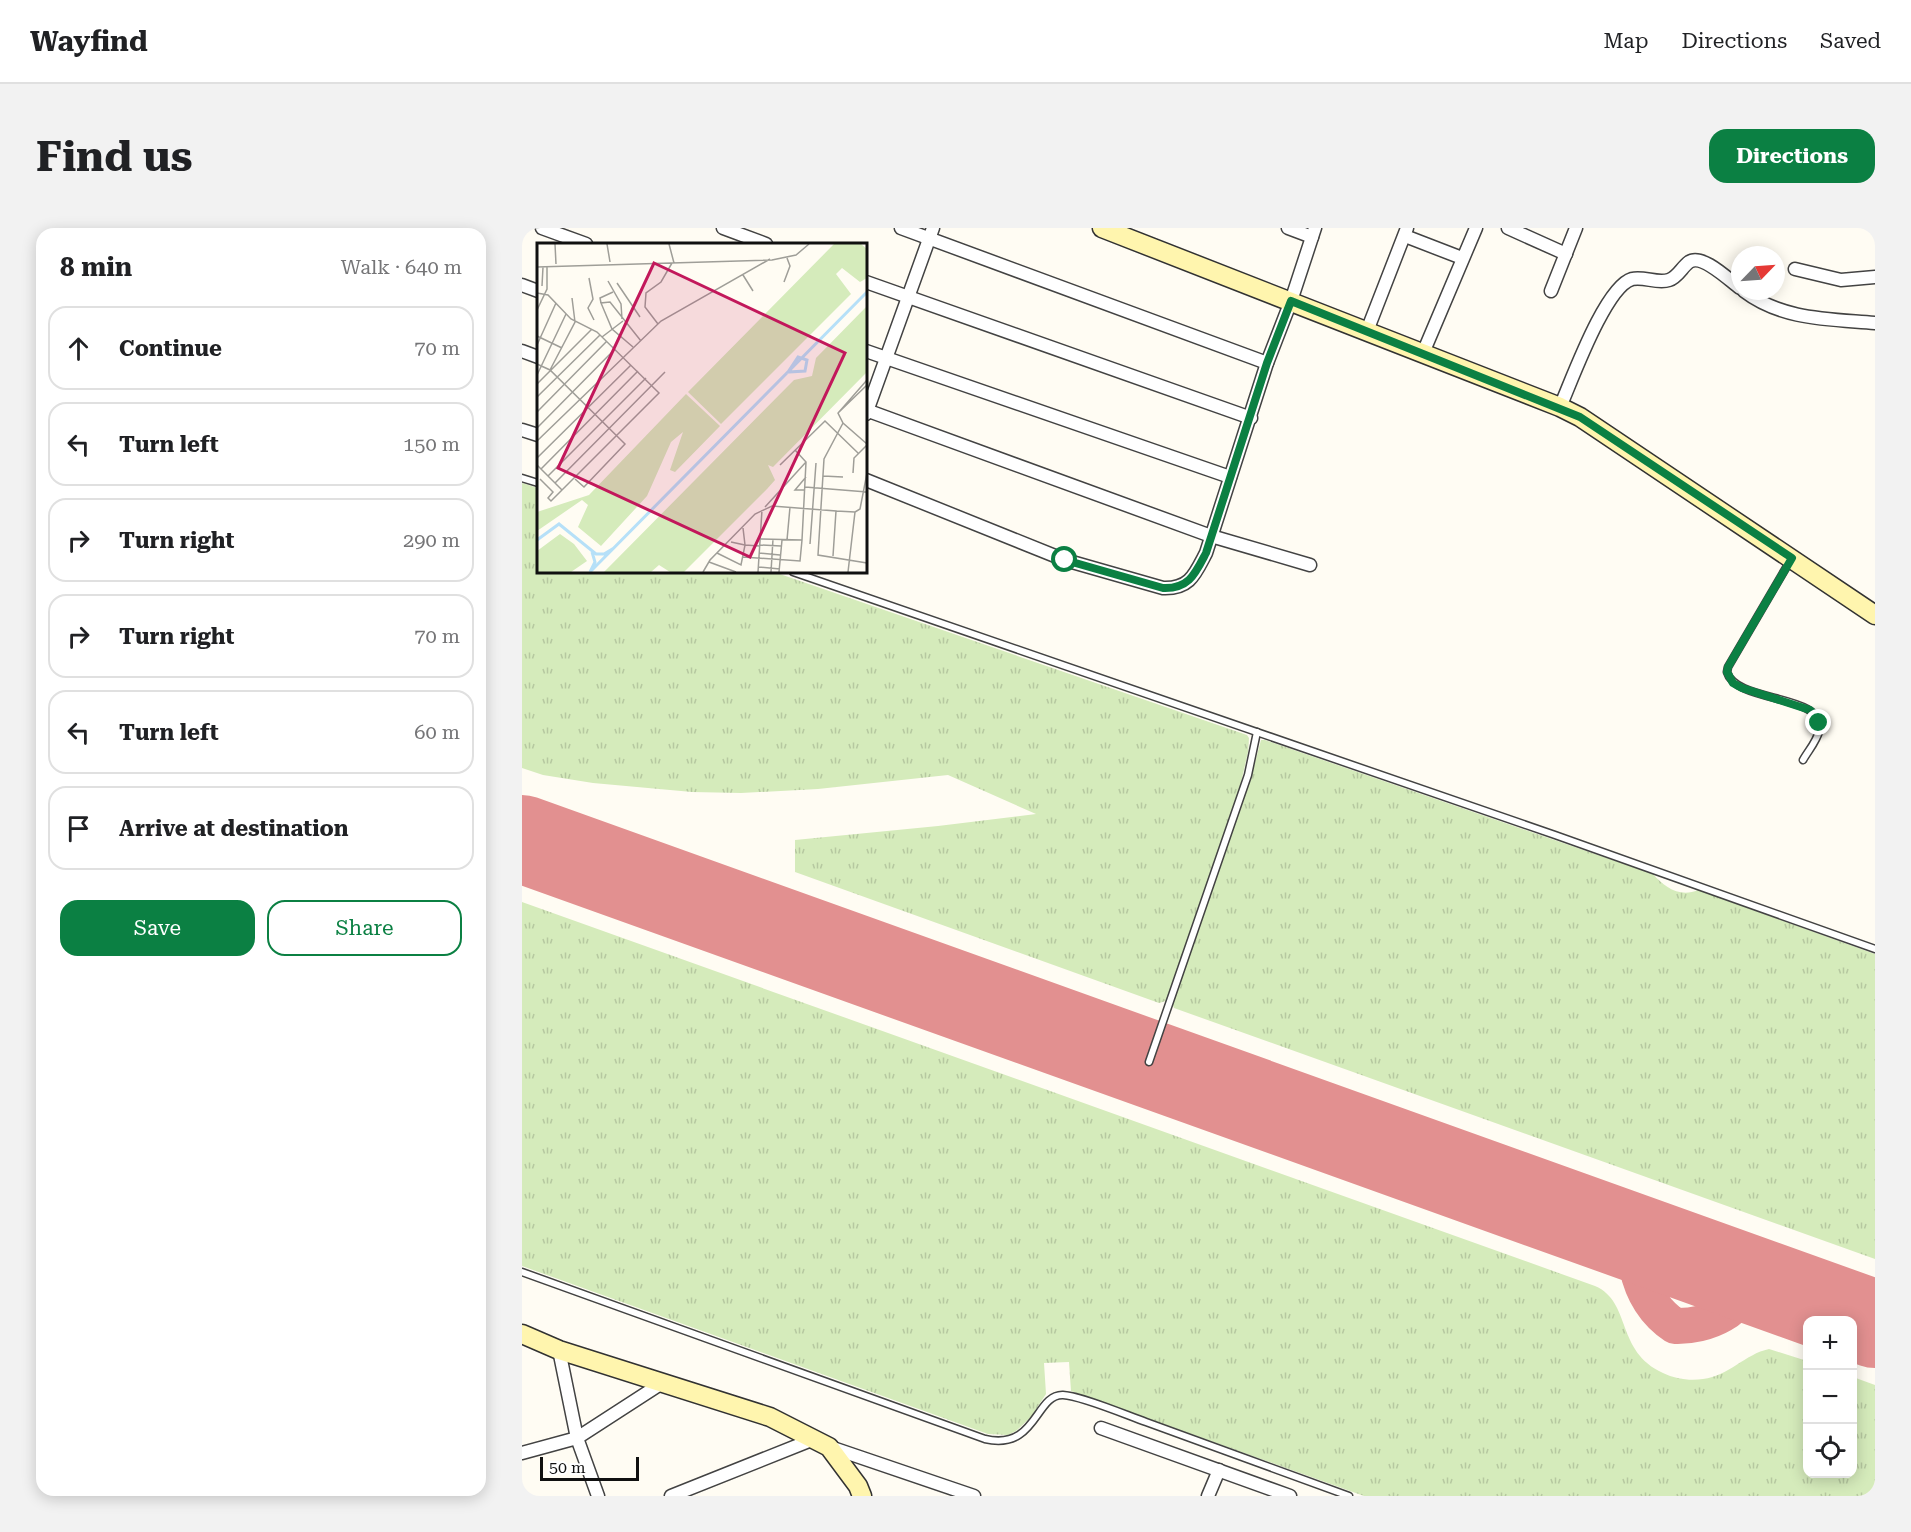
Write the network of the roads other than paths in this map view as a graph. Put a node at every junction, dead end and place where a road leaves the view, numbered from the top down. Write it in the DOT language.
graph roads {
  1 [pos="542,228"];
  2 [pos="723,228"];
  3 [pos="901,228"];
  4 [pos="1102,228"];
  5 [pos="1288,228"];
  6 [pos="1476,228"];
  7 [pos="1508,228"];
  8 [pos="1576,228"];
  9 [pos="1313,232"];
  10 [pos="1406,232"];
  11 [pos="931,233"];
  12 [pos="583,243"];
  13 [pos="763,243"];
  14 [pos="1566,254"];
  15 [pos="1462,258"];
  16 [pos="1796,269"];
  17 [pos="1875,277"];
  18 [pos="1731,281"];
  19 [pos="867,282"];
  20 [pos="522,285"];
  21 [pos="537,291"];
  22 [pos="1551,291"];
  23 [pos="908,298"];
  24 [pos="1758,300"];
  25 [pos="1291,301"];
  26 [pos="1875,323"];
  27 [pos="1367,331"];
  28 [pos="522,351"];
  29 [pos="867,351"];
  30 [pos="1423,353"];
  31 [pos="537,357"];
  32 [pos="886,359"];
  33 [pos="1267,363"];
  34 [pos="1560,407"];
  35 [pos="867,408"];
  36 [pos="867,411"];
  37 [pos="1251,418"];
  38 [pos="522,430"];
  39 [pos="537,435"];
  40 [pos="1230,477"];
  41 [pos="522,478"];
  42 [pos="867,480"];
  43 [pos="537,483"];
  44 [pos="1211,536"];
  45 [pos="1792,558"];
  46 [pos="1310,565"];
  47 [pos="796,573"];
  48 [pos="1875,615"];
  49 [pos="1257,732"];
  50 [pos="1803,760"];
  51 [pos="1875,949"];
  52 [pos="1149,1062"];
  53 [pos="522,1272"];
  54 [pos="522,1334"];
  55 [pos="559,1350"];
  56 [pos="662,1383"];
  57 [pos="1101,1428"];
  58 [pos="577,1438"];
  59 [pos="821,1443"];
  60 [pos="522,1453"];
  61 [pos="1219,1470"];
  62 [pos="598,1496"];
  63 [pos="671,1496"];
  64 [pos="862,1496"];
  65 [pos="974,1496"];
  66 [pos="1208,1496"];
  67 [pos="1290,1496"];
  68 [pos="1349,1496"];
  1 -- 12 [label="street"];
  2 -- 13 [label="street"];
  3 -- 11 [label="street"];
  4 -- 25 [label="street"];
  5 -- 9 [label="street"];
  6 -- 15 [label="street"];
  7 -- 14 [label="street"];
  8 -- 14 [label="street"];
  9 -- 25 [label="street"];
  10 -- 15 [label="street"];
  10 -- 27 [label="street"];
  11 -- 23 [label="street"];
  11 -- 33 [label="street"];
  14 -- 22 [label="street"];
  15 -- 30 [label="street"];
  16 -- 17 [label="street"];
  18 -- 34 [label="street"];
  19 -- 23 [label="street"];
  20 -- 21 [label="street"];
  23 -- 32 [label="street"];
  23 -- 37 [label="street"];
  24 -- 26 [label="street"];
  25 -- 27 [label="street"];
  25 -- 33 [label="street"];
  27 -- 30 [label="street"];
  28 -- 31 [label="street"];
  29 -- 32 [label="street"];
  30 -- 34 [label="street"];
  32 -- 35 [label="street"];
  32 -- 40 [label="street"];
  33 -- 37 [label="street"];
  34 -- 45 [label="street"];
  36 -- 44 [label="street"];
  37 -- 40 [label="street"];
  38 -- 39 [label="street"];
  40 -- 44 [label="street"];
  41 -- 43 [label="lane"];
  42 -- 44 [label="street"];
  44 -- 46 [label="street"];
  45 -- 48 [label="street"];
  45 -- 50 [label="lane"];
  47 -- 49 [label="lane"];
  49 -- 51 [label="lane"];
  49 -- 52 [label="lane"];
  53 -- 68 [label="lane"];
  54 -- 55 [label="street"];
  55 -- 56 [label="street"];
  55 -- 58 [label="street"];
  56 -- 58 [label="street"];
  56 -- 59 [label="street"];
  57 -- 61 [label="street"];
  58 -- 60 [label="street"];
  58 -- 62 [label="street"];
  59 -- 63 [label="street"];
  59 -- 64 [label="street"];
  59 -- 65 [label="street"];
  61 -- 66 [label="street"];
  61 -- 67 [label="street"];
}
